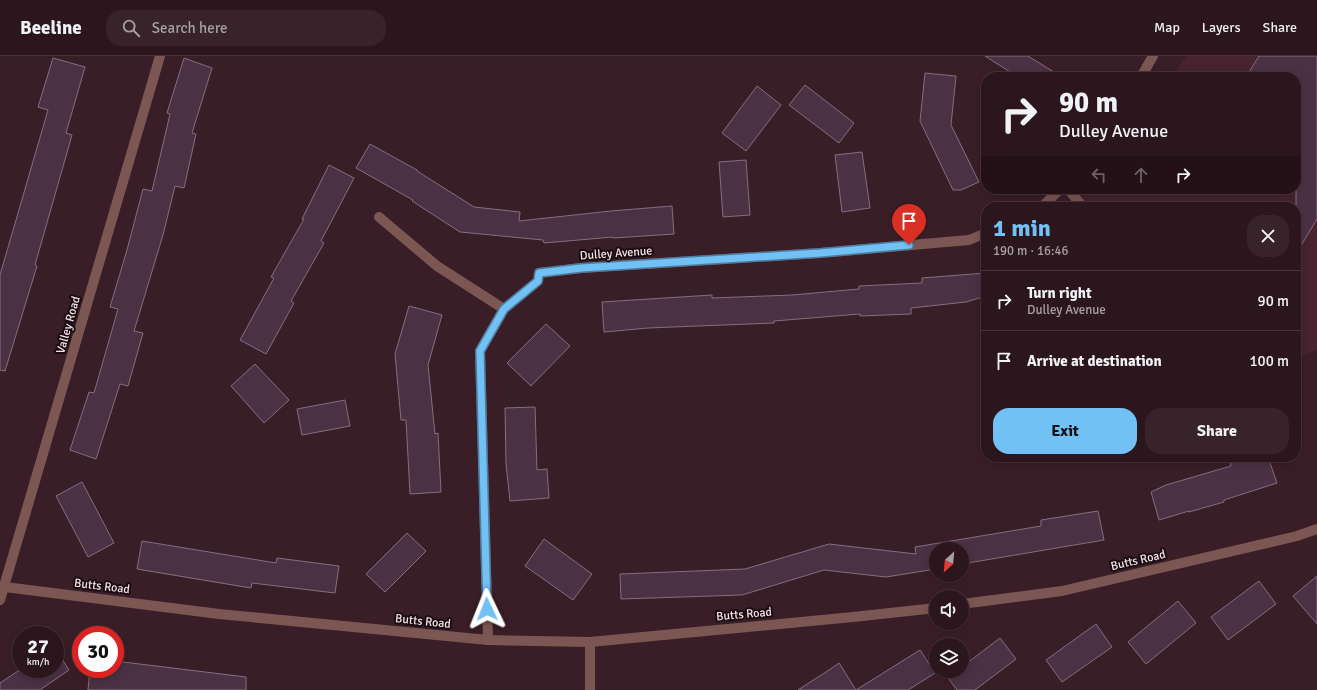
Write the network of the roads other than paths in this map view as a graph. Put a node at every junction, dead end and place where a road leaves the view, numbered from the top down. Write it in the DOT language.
graph roads {
  1 [pos="160,56"];
  2 [pos="1153,56"];
  3 [pos="1144,72"];
  4 [pos="1055,194"];
  5 [pos="1072,194"];
  6 [pos="1047,202"];
  7 [pos="1079,202"];
  8 [pos="379,217"];
  9 [pos="981,235"];
  10 [pos="504,309"];
  11 [pos="1317,530"];
  12 [pos="5,587"];
  13 [pos="0,600"];
  14 [pos="969,603"];
  15 [pos="929,609"];
  16 [pos="488,640"];
  17 [pos="590,642"];
  18 [pos="590,690"];
  1 -- 12 [label="street, Valley Road"];
  2 -- 3 [label="street"];
  4 -- 6 [label="street"];
  5 -- 7 [label="street"];
  8 -- 10 [label="street"];
  9 -- 10 [label="street, Dulley Avenue"];
  10 -- 16 [label="street, Dulley Avenue"];
  11 -- 14 [label="street, Butts Road"];
  12 -- 13 [label="street, Valley Road"];
  12 -- 16 [label="street, Butts Road"];
  15 -- 17 [label="street, Butts Road"];
  16 -- 17 [label="street, Butts Road"];
  17 -- 18 [label="street"];
}
